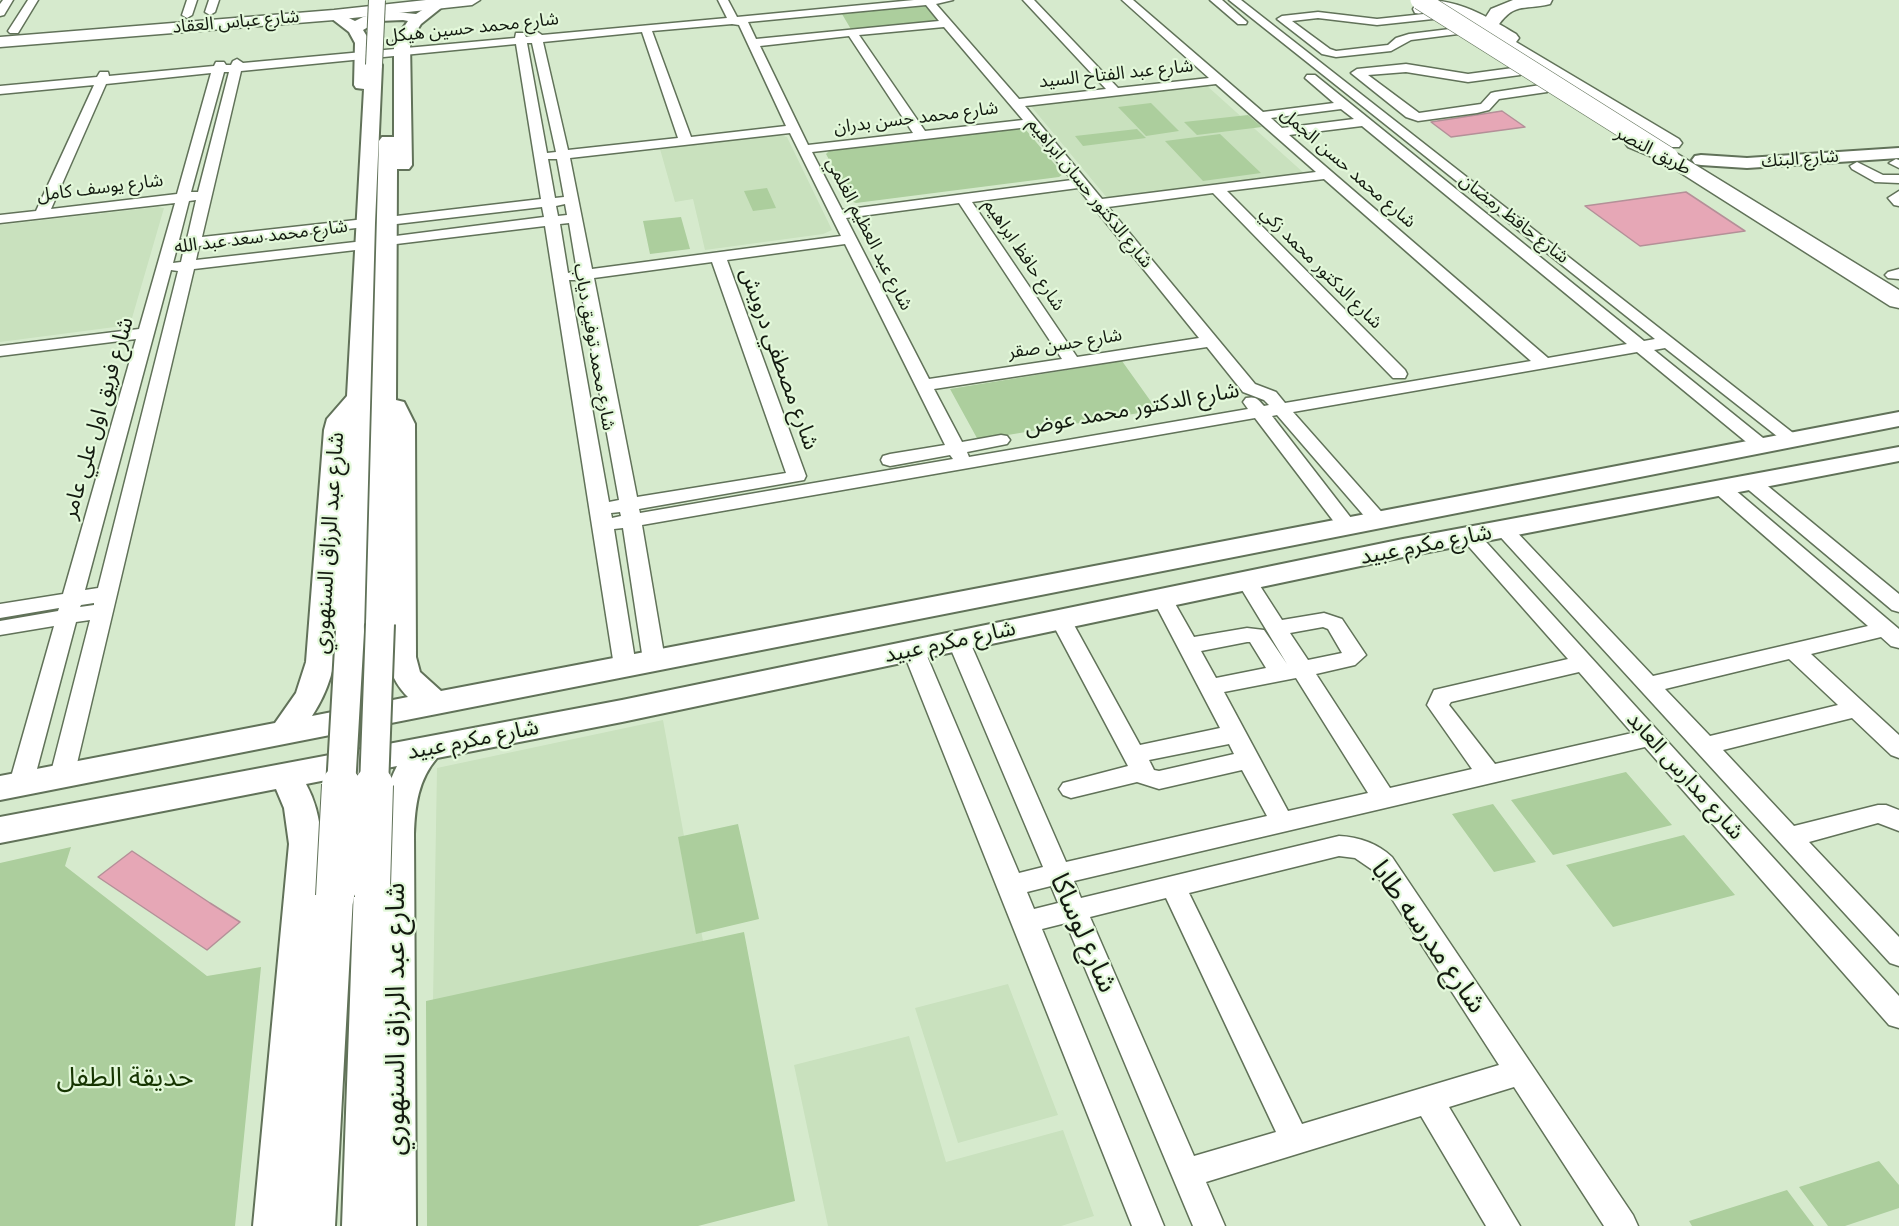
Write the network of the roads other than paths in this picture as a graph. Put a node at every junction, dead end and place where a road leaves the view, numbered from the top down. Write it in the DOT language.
graph roads {
  1 [pos="8,0"];
  2 [pos="33,0"];
  3 [pos="377,0"];
  4 [pos="392,0"];
  5 [pos="472,0"];
  6 [pos="723,0"];
  7 [pos="891,0"];
  8 [pos="948,0"];
  9 [pos="1028,0"];
  10 [pos="1127,0"];
  11 [pos="1215,0"];
  12 [pos="1234,0"];
  13 [pos="1544,0"];
  14 [pos="928,1"];
  15 [pos="334,4"];
  16 [pos="440,4"];
  17 [pos="1423,5"];
  18 [pos="212,6"];
  19 [pos="189,7"];
  20 [pos="0,13"];
  21 [pos="741,16"];
  22 [pos="418,19"];
  23 [pos="947,23"];
  24 [pos="1490,26"];
  25 [pos="356,28"];
  26 [pos="646,29"];
  27 [pos="7,31"];
  28 [pos="1458,31"];
  29 [pos="852,33"];
  30 [pos="529,37"];
  31 [pos="0,42"];
  32 [pos="752,43"];
  33 [pos="382,56"];
  34 [pos="228,66"];
  35 [pos="1520,71"];
  36 [pos="103,78"];
  37 [pos="1219,80"];
  38 [pos="0,85"];
  39 [pos="1547,88"];
  40 [pos="0,90"];
  41 [pos="1114,91"];
  42 [pos="1016,103"];
  43 [pos="1344,105"];
  44 [pos="1260,116"];
  45 [pos="1365,122"];
  46 [pos="1032,123"];
  47 [pos="794,129"];
  48 [pos="1279,132"];
  49 [pos="921,135"];
  50 [pos="686,142"];
  51 [pos="805,149"];
  52 [pos="1671,150"];
  53 [pos="563,155"];
  54 [pos="542,158"];
  55 [pos="1700,159"];
  56 [pos="1771,166"];
  57 [pos="1897,170"];
  58 [pos="1328,174"];
  59 [pos="1744,179"];
  60 [pos="378,183"];
  61 [pos="1082,183"];
  62 [pos="1216,188"];
  63 [pos="205,195"];
  64 [pos="1899,195"];
  65 [pos="183,198"];
  66 [pos="963,199"];
  67 [pos="571,200"];
  68 [pos="549,202"];
  69 [pos="1899,202"];
  70 [pos="1098,204"];
  71 [pos="41,214"];
  72 [pos="838,215"];
  73 [pos="575,218"];
  74 [pos="0,219"];
  75 [pos="553,221"];
  76 [pos="365,223"];
  77 [pos="388,231"];
  78 [pos="849,239"];
  79 [pos="192,242"];
  80 [pos="169,245"];
  81 [pos="364,245"];
  82 [pos="718,257"];
  83 [pos="186,266"];
  84 [pos="162,269"];
  85 [pos="585,274"];
  86 [pos="1897,276"];
  87 [pos="562,277"];
  88 [pos="1899,301"];
  89 [pos="145,333"];
  90 [pos="1663,337"];
  91 [pos="1211,341"];
  92 [pos="1634,341"];
  93 [pos="0,351"];
  94 [pos="1538,357"];
  95 [pos="1072,362"];
  96 [pos="1399,374"];
  97 [pos="924,385"];
  98 [pos="371,397"];
  99 [pos="1253,399"];
  100 [pos="1276,402"];
  101 [pos="1899,419"];
  102 [pos="1793,440"];
  103 [pos="1762,446"];
  104 [pos="1899,454"];
  105 [pos="959,455"];
  106 [pos="797,476"];
  107 [pos="1751,482"];
  108 [pos="1721,488"];
  109 [pos="1779,505"];
  110 [pos="630,512"];
  111 [pos="1749,512"];
  112 [pos="602,517"];
  113 [pos="1379,521"];
  114 [pos="1348,527"];
  115 [pos="1504,530"];
  116 [pos="1470,536"];
  117 [pos="1246,580"];
  118 [pos="1162,598"];
  119 [pos="103,602"];
  120 [pos="1899,605"];
  121 [pos="68,608"];
  122 [pos="0,611"];
  123 [pos="1061,619"];
  124 [pos="0,628"];
  125 [pos="1275,629"];
  126 [pos="1892,635"];
  127 [pos="958,640"];
  128 [pos="1187,646"];
  129 [pos="401,648"];
  130 [pos="913,649"];
  131 [pos="1793,650"];
  132 [pos="654,660"];
  133 [pos="321,662"];
  134 [pos="1629,665"];
  135 [pos="625,666"];
  136 [pos="1588,668"];
  137 [pos="1291,671"];
  138 [pos="1648,685"];
  139 [pos="1209,687"];
  140 [pos="437,703"];
  141 [pos="1857,709"];
  142 [pos="285,732"];
  143 [pos="1235,734"];
  144 [pos="1650,737"];
  145 [pos="1705,746"];
  146 [pos="428,748"];
  147 [pos="1899,749"];
  148 [pos="1249,760"];
  149 [pos="1137,764"];
  150 [pos="1488,774"];
  151 [pos="283,775"];
  152 [pos="62,776"];
  153 [pos="11,786"];
  154 [pos="1071,789"];
  155 [pos="1384,799"];
  156 [pos="1899,821"];
  157 [pos="1282,822"];
  158 [pos="0,830"];
  159 [pos="397,834"];
  160 [pos="1789,837"];
  161 [pos="305,860"];
  162 [pos="1057,874"];
  163 [pos="1011,885"];
  164 [pos="1173,886"];
  165 [pos="1073,911"];
  166 [pos="1026,922"];
  167 [pos="1899,955"];
  168 [pos="1899,1016"];
  169 [pos="1520,1072"];
  170 [pos="1428,1100"];
  171 [pos="1295,1140"];
  172 [pos="1186,1173"];
  173 [pos="274,1226"];
  174 [pos="314,1226"];
  175 [pos="363,1226"];
  176 [pos="395,1226"];
  177 [pos="1148,1226"];
  178 [pos="1209,1226"];
  179 [pos="1504,1226"];
  180 [pos="1622,1226"];
  1 -- 20 [label="street"];
  2 -- 27 [label="street"];
  3 -- 33 [label="street, bridge"];
  4 -- 33 [label="street"];
  5 -- 16 [label="main road, شارع عباس العقاد"];
  6 -- 21 [label="street, شارع عبد العظيم الغلمي"];
  7 -- 21 [label="street, شارع محمد حسين هيكل"];
  8 -- 14 [label="street, شارع محمد حسين هيكل"];
  9 -- 41 [label="street"];
  10 -- 37 [label="street, شارع محمد حسن الجمل"];
  11 -- 43 [label="street, شارع حافظ رمضان"];
  12 -- 90 [label="street, شارع حافظ رمضان"];
  13 -- 24 [label="main road"];
  14 -- 21 [label="street, شارع محمد حسين هيكل"];
  14 -- 23 [label="street, شارع الدكتور حسان ابراهيم"];
  15 -- 16 [label="main road, شارع عباس العقاد"];
  15 -- 18 [label="main road, شارع عباس العقاد"];
  15 -- 25 [label="street"];
  15 -- 31 [label="main road, شارع عباس العقاد"];
  16 -- 22 [label="street"];
  17 -- 24 [label="main road, طريق النصر"];
  17 -- 28 [label="main road, طريق النصر"];
  17 -- 28 [label="street"];
  17 -- 52 [label="main road, bridge"];
  18 -- 19 [label="main road, شارع عباس العقاد"];
  19 -- 27 [label="main road, شارع عباس العقاد"];
  21 -- 26 [label="street, شارع محمد حسين هيكل"];
  21 -- 30 [label="street, شارع محمد حسين هيكل"];
  21 -- 32 [label="street, شارع عبد العظيم الغلمي"];
  22 -- 25 [label="street"];
  22 -- 33 [label="street"];
  23 -- 29 [label="street"];
  23 -- 42 [label="street, شارع الدكتور حسان ابراهيم"];
  24 -- 55 [label="main road, طريق النصر"];
  25 -- 33 [label="street"];
  26 -- 30 [label="street, شارع محمد حسين هيكل"];
  26 -- 50 [label="street"];
  28 -- 35 [label="main road, طريق النصر"];
  29 -- 32 [label="street"];
  29 -- 49 [label="street"];
  30 -- 33 [label="street, شارع محمد حسين هيكل"];
  30 -- 53 [label="street, شارع محمد توفيق دياب"];
  30 -- 54 [label="street, شارع محمد توفيق دياب"];
  32 -- 47 [label="street, شارع عبد العظيم الغلمي"];
  33 -- 34 [label="street, شارع محمد حسين هيكل"];
  33 -- 60 [label="street"];
  33 -- 60 [label="street"];
  34 -- 36 [label="street, شارع محمد حسين هيكل"];
  34 -- 63 [label="street, شارع فريق اول علي عامر"];
  34 -- 65 [label="street, شارع فريق اول علي عامر"];
  35 -- 39 [label="main road, طريق النصر"];
  35 -- 39 [label="street"];
  36 -- 38 [label="street, شارع محمد حسين هيكل"];
  36 -- 40 [label="street, شارع محمد حسين هيكل"];
  36 -- 71 [label="street"];
  37 -- 41 [label="street, شارع عبد الفتاح السيد"];
  37 -- 44 [label="street, شارع محمد حسن الجمل"];
  39 -- 52 [label="main road, طريق النصر"];
  41 -- 42 [label="street, شارع عبد الفتاح السيد"];
  42 -- 46 [label="street, شارع الدكتور حسان ابراهيم"];
  43 -- 44 [label="street"];
  43 -- 45 [label="street, شارع حافظ رمضان"];
  44 -- 48 [label="street, شارع محمد حسن الجمل"];
  45 -- 48 [label="street"];
  45 -- 92 [label="street, شارع حافظ رمضان"];
  46 -- 49 [label="street, شارع محمد حسن بدران"];
  46 -- 61 [label="street, شارع الدكتور حسان ابراهيم"];
  47 -- 50 [label="street"];
  47 -- 51 [label="street, شارع عبد العظيم الغلمي"];
  48 -- 58 [label="street, شارع محمد حسن الجمل"];
  49 -- 51 [label="street, شارع محمد حسن بدران"];
  50 -- 53 [label="street"];
  51 -- 72 [label="street, شارع عبد العظيم الغلمي"];
  52 -- 55 [label="main road"];
  52 -- 88 [label="main road, طريق النصر"];
  53 -- 54 [label="street"];
  53 -- 67 [label="street, شارع محمد توفيق دياب"];
  54 -- 68 [label="street, شارع محمد توفيق دياب"];
  55 -- 56 [label="street, شارع البنك"];
  55 -- 86 [label="main road, طريق النصر"];
  56 -- 57 [label="street, شارع البنك"];
  56 -- 57 [label="street, شارع البنك"];
  56 -- 59 [label="street, شارع البنك"];
  58 -- 62 [label="street"];
  58 -- 94 [label="street, شارع محمد حسن الجمل"];
  60 -- 76 [label="street"];
  60 -- 77 [label="street"];
  61 -- 66 [label="street"];
  61 -- 70 [label="street, شارع الدكتور حسان ابراهيم"];
  62 -- 70 [label="street"];
  62 -- 96 [label="street, شارع الدكتور محمد زكي"];
  63 -- 65 [label="street, شارع يوسف كامل"];
  63 -- 79 [label="street, شارع فريق اول علي عامر"];
  64 -- 69 [label="street"];
  65 -- 71 [label="street, شارع يوسف كامل"];
  65 -- 80 [label="street, شارع فريق اول علي عامر"];
  66 -- 72 [label="street"];
  66 -- 95 [label="street, شارع حافظ ابراهيم"];
  67 -- 68 [label="street"];
  67 -- 73 [label="street, شارع محمد توفيق دياب"];
  68 -- 75 [label="street, شارع محمد توفيق دياب"];
  68 -- 77 [label="street"];
  70 -- 91 [label="street, شارع الدكتور حسان ابراهيم"];
  71 -- 74 [label="street, شارع يوسف كامل"];
  72 -- 78 [label="street, شارع عبد العظيم الغلمي"];
  73 -- 75 [label="street"];
  73 -- 85 [label="street, شارع محمد توفيق دياب"];
  75 -- 77 [label="street"];
  75 -- 87 [label="street, شارع محمد توفيق دياب"];
  76 -- 79 [label="street, شارع محمد سعد عبد الله"];
  76 -- 81 [label="street"];
  77 -- 98 [label="street"];
  78 -- 82 [label="street"];
  78 -- 97 [label="street, شارع عبد العظيم الغلمي"];
  79 -- 80 [label="street, شارع محمد سعد عبد الله"];
  79 -- 83 [label="street, شارع فريق اول علي عامر"];
  80 -- 84 [label="street, شارع فريق اول علي عامر"];
  81 -- 83 [label="street, شارع محمد سعد عبد الله"];
  81 -- 98 [label="street"];
  82 -- 85 [label="street"];
  82 -- 106 [label="street, شارع مصطفي درويش"];
  83 -- 84 [label="street, شارع محمد سعد عبد الله"];
  83 -- 119 [label="street, شارع فريق اول علي عامر"];
  84 -- 89 [label="street, شارع فريق اول علي عامر"];
  85 -- 87 [label="street"];
  85 -- 110 [label="street, شارع محمد توفيق دياب"];
  87 -- 112 [label="street, شارع محمد توفيق دياب"];
  89 -- 93 [label="street"];
  89 -- 121 [label="street, شارع فريق اول علي عامر"];
  90 -- 92 [label="street, شارع الدكتور محمد عوض"];
  90 -- 102 [label="street, شارع حافظ رمضان"];
  91 -- 95 [label="street, شارع حسن صقر"];
  91 -- 99 [label="street, شارع الدكتور حسان ابراهيم"];
  92 -- 94 [label="street, شارع الدكتور محمد عوض"];
  92 -- 103 [label="street, شارع حافظ رمضان"];
  94 -- 96 [label="street, شارع الدكتور محمد عوض"];
  94 -- 100 [label="street, شارع الدكتور محمد عوض"];
  95 -- 97 [label="street, شارع حسن صقر"];
  96 -- 100 [label="street, شارع الدكتور محمد عوض"];
  97 -- 105 [label="street, شارع عبد العظيم الغلمي"];
  98 -- 129 [label="street"];
  98 -- 133 [label="street, شارع عبد الرزاق السنهوري"];
  98 -- 174 [label="street, bridge"];
  98 -- 175 [label="street, bridge"];
  99 -- 100 [label="street, شارع الدكتور حسان ابراهيم"];
  99 -- 100 [label="street, شارع الدكتور محمد عوض"];
  99 -- 105 [label="street, شارع الدكتور محمد عوض"];
  99 -- 114 [label="street, شارع الدكتور حسان ابراهيم"];
  100 -- 113 [label="street, شارع الدكتور حسان ابراهيم"];
  101 -- 102 [label="street, شارع مكرم عبيد"];
  102 -- 103 [label="street, شارع مكرم عبيد"];
  103 -- 113 [label="street, شارع مكرم عبيد"];
  104 -- 107 [label="street, شارع مكرم عبيد"];
  105 -- 106 [label="street, شارع الدكتور محمد عوض"];
  105 -- 110 [label="street, شارع الدكتور محمد عوض"];
  106 -- 110 [label="street, شارع الدكتور محمد عوض"];
  107 -- 108 [label="street, شارع مكرم عبيد"];
  107 -- 109 [label="street"];
  108 -- 111 [label="street"];
  108 -- 115 [label="street, شارع مكرم عبيد"];
  109 -- 111 [label="street"];
  109 -- 120 [label="street"];
  110 -- 112 [label="street, شارع الدكتور محمد عوض"];
  110 -- 132 [label="street, شارع محمد توفيق دياب"];
  111 -- 126 [label="street"];
  112 -- 135 [label="street, شارع محمد توفيق دياب"];
  113 -- 114 [label="street, شارع مكرم عبيد"];
  114 -- 132 [label="street, شارع مكرم عبيد"];
  115 -- 116 [label="street, شارع مكرم عبيد"];
  115 -- 134 [label="street, شارع مدارس العابد"];
  116 -- 117 [label="street, شارع مكرم عبيد"];
  116 -- 136 [label="street, شارع مدارس العابد"];
  117 -- 118 [label="street, شارع مكرم عبيد"];
  117 -- 125 [label="street"];
  118 -- 123 [label="street, شارع مكرم عبيد"];
  118 -- 128 [label="street"];
  119 -- 121 [label="street"];
  119 -- 152 [label="street, شارع فريق اول علي عامر"];
  121 -- 122 [label="street"];
  121 -- 124 [label="street"];
  121 -- 153 [label="street, شارع فريق اول علي عامر"];
  123 -- 127 [label="street, شارع مكرم عبيد"];
  123 -- 149 [label="street"];
  125 -- 137 [label="street"];
  125 -- 137 [label="street"];
  126 -- 131 [label="street"];
  127 -- 130 [label="street, شارع مكرم عبيد"];
  127 -- 162 [label="street, شارع لوساكا"];
  128 -- 137 [label="street"];
  128 -- 139 [label="street"];
  129 -- 133 [label="street"];
  129 -- 140 [label="street"];
  130 -- 146 [label="street, شارع مكرم عبيد"];
  130 -- 163 [label="street, شارع لوساكا"];
  131 -- 138 [label="street"];
  131 -- 141 [label="street"];
  132 -- 135 [label="street, شارع مكرم عبيد"];
  133 -- 142 [label="street, شارع عبد الرزاق السنهوري"];
  134 -- 136 [label="street"];
  134 -- 138 [label="street, شارع مدارس العابد"];
  135 -- 140 [label="street, شارع مكرم عبيد"];
  136 -- 144 [label="street, شارع مدارس العابد"];
  136 -- 150 [label="street"];
  137 -- 139 [label="street"];
  137 -- 155 [label="street"];
  138 -- 145 [label="street, شارع مدارس العابد"];
  139 -- 143 [label="street"];
  140 -- 142 [label="street, شارع مكرم عبيد"];
  141 -- 145 [label="street"];
  141 -- 147 [label="street"];
  142 -- 152 [label="street, شارع مكرم عبيد"];
  143 -- 148 [label="street"];
  143 -- 149 [label="street"];
  144 -- 150 [label="street"];
  144 -- 168 [label="street, شارع مدارس العابد"];
  145 -- 160 [label="street, شارع مدارس العابد"];
  146 -- 151 [label="street, شارع مكرم عبيد"];
  146 -- 159 [label="street, شارع عبد الرزاق السنهوري"];
  148 -- 149 [label="street"];
  148 -- 157 [label="street"];
  149 -- 154 [label="street"];
  150 -- 155 [label="street"];
  151 -- 158 [label="street, شارع مكرم عبيد"];
  151 -- 161 [label="street"];
  152 -- 153 [label="street, شارع مكرم عبيد"];
  155 -- 157 [label="street"];
  156 -- 160 [label="street"];
  157 -- 162 [label="street"];
  159 -- 161 [label="street"];
  159 -- 176 [label="street, شارع عبد الرزاق السنهوري"];
  160 -- 167 [label="street, شارع مدارس العابد"];
  161 -- 173 [label="street"];
  162 -- 163 [label="street"];
  162 -- 165 [label="street, شارع لوساكا"];
  163 -- 166 [label="street, شارع لوساكا"];
  164 -- 165 [label="street, شارع مدرسه طابا"];
  164 -- 169 [label="street, شارع مدرسه طابا"];
  164 -- 171 [label="street"];
  165 -- 166 [label="street, شارع مدرسه طابا"];
  165 -- 172 [label="street, شارع لوساكا"];
  166 -- 177 [label="street, شارع لوساكا"];
  169 -- 170 [label="street"];
  169 -- 180 [label="street, شارع مدرسه طابا"];
  170 -- 171 [label="street"];
  170 -- 179 [label="street"];
  171 -- 172 [label="street"];
  172 -- 178 [label="street, شارع لوساكا"];
}
